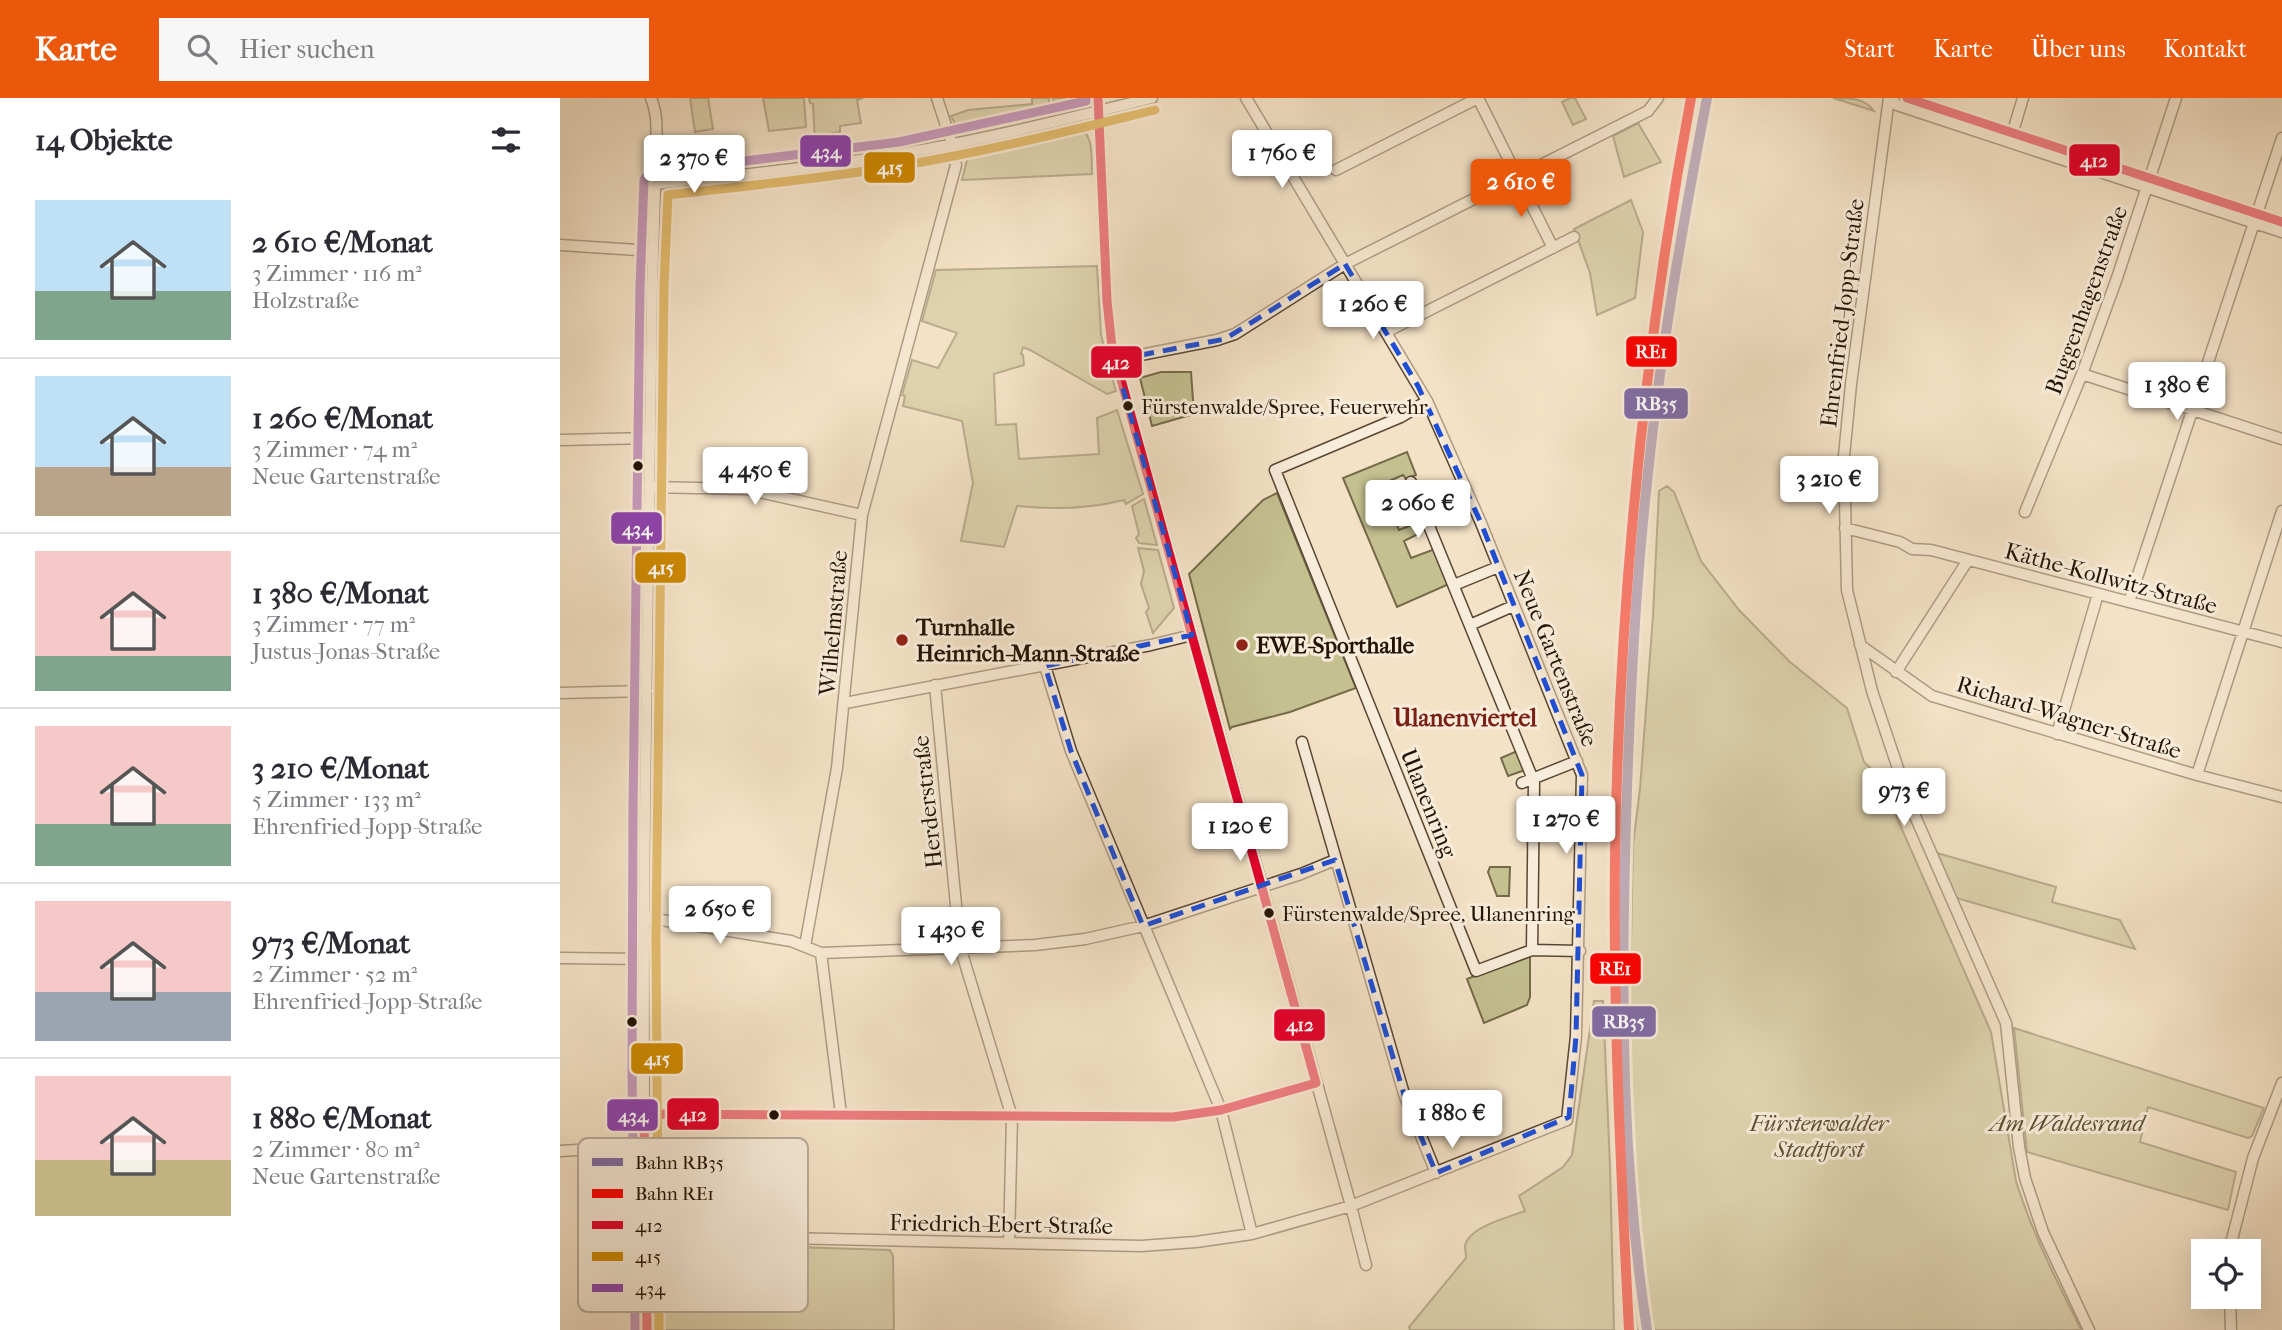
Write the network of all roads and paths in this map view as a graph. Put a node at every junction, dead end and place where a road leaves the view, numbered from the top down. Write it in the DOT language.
graph roads {
  1 [pos="651,98"];
  2 [pos="937,98"];
  3 [pos="1098,98"];
  4 [pos="1152,98"];
  5 [pos="1246,98"];
  6 [pos="1478,98"];
  7 [pos="1658,98"];
  8 [pos="1890,98"];
  9 [pos="1907,98"];
  10 [pos="2023,98"];
  11 [pos="2176,98"];
  12 [pos="1099,111"];
  13 [pos="2011,137"];
  14 [pos="2282,138"];
  15 [pos="952,144"];
  16 [pos="1336,170"];
  17 [pos="1517,177"];
  18 [pos="2148,183"];
  19 [pos="656,184"];
  20 [pos="2256,218"];
  21 [pos="2282,222"];
  22 [pos="2282,232"];
  23 [pos="1574,237"];
  24 [pos="560,245"];
  25 [pos="1553,248"];
  26 [pos="653,251"];
  27 [pos="1345,264"];
  28 [pos="1386,332"];
  29 [pos="1115,360"];
  30 [pos="2082,374"];
  31 [pos="1427,401"];
  32 [pos="2191,411"];
  33 [pos="650,438"];
  34 [pos="2282,439"];
  35 [pos="560,440"];
  36 [pos="1411,482"];
  37 [pos="649,487"];
  38 [pos="2282,511"];
  39 [pos="2025,513"];
  40 [pos="862,515"];
  41 [pos="1844,528"];
  42 [pos="1968,560"];
  43 [pos="1498,567"];
  44 [pos="1454,585"];
  45 [pos="2098,594"];
  46 [pos="2129,602"];
  47 [pos="1513,606"];
  48 [pos="1470,625"];
  49 [pos="2243,632"];
  50 [pos="1192,635"];
  51 [pos="2282,642"];
  52 [pos="1860,645"];
  53 [pos="1045,666"];
  54 [pos="1896,672"];
  55 [pos="935,685"];
  56 [pos="647,691"];
  57 [pos="560,693"];
  58 [pos="845,704"];
  59 [pos="2057,734"];
  60 [pos="1302,741"];
  61 [pos="1577,761"];
  62 [pos="2197,775"];
  63 [pos="1533,778"];
  64 [pos="1522,783"];
  65 [pos="2282,797"];
  66 [pos="1335,860"];
  67 [pos="1262,886"];
  68 [pos="643,917"];
  69 [pos="1143,926"];
  70 [pos="805,946"];
  71 [pos="960,947"];
  72 [pos="1532,950"];
  73 [pos="1580,951"];
  74 [pos="821,953"];
  75 [pos="560,958"];
  76 [pos="643,959"];
  77 [pos="1316,1083"];
  78 [pos="2282,1083"];
  79 [pos="1221,1110"];
  80 [pos="643,1114"];
  81 [pos="841,1114"];
  82 [pos="1012,1117"];
  83 [pos="644,1138"];
  84 [pos="578,1150"];
  85 [pos="560,1151"];
  86 [pos="1436,1173"];
  87 [pos="1352,1206"];
  88 [pos="1252,1234"];
  89 [pos="808,1239"];
  90 [pos="2232,1239"];
  91 [pos="1010,1243"];
  92 [pos="1366,1265"];
  93 [pos="2230,1309"];
  94 [pos="648,1312"];
  95 [pos="648,1330"];
  96 [pos="2089,1330"];
  97 [pos="2231,1330"];
  1 -- 19 [label="street"];
  2 -- 15 [label="street, Wilhelmstraße"];
  3 -- 12 [label="street"];
  4 -- 12 [label="street"];
  5 -- 27 [label="street, Neue Gartenstraße"];
  6 -- 16 [label="street"];
  6 -- 17 [label="street"];
  7 -- 17 [label="street"];
  8 -- 13 [label="street"];
  8 -- 41 [label="street, Ehrenfried-Jopp-Straße"];
  9 -- 13 [label="street"];
  10 -- 13 [label="street"];
  11 -- 18 [label="street, Buggenhagenstraße"];
  12 -- 15 [label="street"];
  12 -- 29 [label="street"];
  13 -- 18 [label="street"];
  14 -- 20 [label="street"];
  15 -- 19 [label="street"];
  15 -- 40 [label="street, Wilhelmstraße"];
  17 -- 25 [label="street"];
  17 -- 27 [label="street"];
  18 -- 20 [label="street"];
  18 -- 30 [label="street, Buggenhagenstraße"];
  19 -- 26 [label="street"];
  20 -- 21 [label="street"];
  20 -- 22 [label="street"];
  20 -- 32 [label="street"];
  23 -- 25 [label="street"];
  24 -- 26 [label="street"];
  25 -- 28 [label="street"];
  26 -- 33 [label="street"];
  27 -- 28 [label="street, Neue Gartenstraße"];
  27 -- 29 [label="street"];
  28 -- 31 [label="street, Neue Gartenstraße"];
  29 -- 50 [label="street"];
  30 -- 32 [label="street"];
  30 -- 39 [label="street, Buggenhagenstraße"];
  31 -- 43 [label="street, Neue Gartenstraße"];
  31 -- 72 [label="street, Ulanenring"];
  32 -- 34 [label="street"];
  32 -- 46 [label="street"];
  33 -- 35 [label="street"];
  33 -- 37 [label="street"];
  36 -- 44 [label="street"];
  37 -- 40 [label="street"];
  37 -- 56 [label="street"];
  38 -- 49 [label="street"];
  40 -- 58 [label="street, Wilhelmstraße"];
  41 -- 42 [label="street, Käthe-Kollwitz-Straße"];
  41 -- 52 [label="street, Ehrenfried-Jopp-Straße"];
  42 -- 45 [label="street, Käthe-Kollwitz-Straße"];
  42 -- 54 [label="street"];
  43 -- 44 [label="street"];
  43 -- 47 [label="street, Neue Gartenstraße"];
  44 -- 48 [label="street"];
  45 -- 46 [label="street, Käthe-Kollwitz-Straße"];
  45 -- 59 [label="street"];
  46 -- 49 [label="street, Käthe-Kollwitz-Straße"];
  47 -- 48 [label="street"];
  47 -- 61 [label="street, Neue Gartenstraße"];
  48 -- 63 [label="street"];
  49 -- 51 [label="street, Käthe-Kollwitz-Straße"];
  49 -- 62 [label="street"];
  50 -- 53 [label="street"];
  50 -- 67 [label="street"];
  52 -- 54 [label="street, Richard-Wagner-Straße"];
  52 -- 96 [label="street, Ehrenfried-Jopp-Straße"];
  53 -- 55 [label="street"];
  53 -- 69 [label="street"];
  54 -- 59 [label="street, Richard-Wagner-Straße"];
  55 -- 58 [label="street"];
  55 -- 71 [label="street, Herderstraße"];
  56 -- 57 [label="street"];
  56 -- 68 [label="street"];
  58 -- 70 [label="street, Wilhelmstraße"];
  59 -- 62 [label="street, Richard-Wagner-Straße"];
  60 -- 66 [label="street"];
  61 -- 63 [label="street"];
  61 -- 73 [label="street, Neue Gartenstraße"];
  62 -- 65 [label="street, Richard-Wagner-Straße"];
  63 -- 64 [label="street"];
  63 -- 72 [label="street"];
  66 -- 67 [label="street"];
  66 -- 86 [label="street"];
  67 -- 69 [label="street"];
  67 -- 77 [label="street"];
  68 -- 70 [label="street"];
  68 -- 76 [label="street"];
  69 -- 71 [label="street"];
  69 -- 79 [label="street"];
  70 -- 74 [label="street"];
  71 -- 74 [label="street"];
  71 -- 82 [label="street, Herderstraße"];
  72 -- 73 [label="street, Ulanenring"];
  73 -- 86 [label="street, Neue Gartenstraße"];
  74 -- 81 [label="street"];
  75 -- 76 [label="street"];
  76 -- 80 [label="street"];
  77 -- 79 [label="street"];
  77 -- 87 [label="street"];
  78 -- 90 [label="street"];
  79 -- 82 [label="street"];
  79 -- 88 [label="street"];
  80 -- 81 [label="street"];
  80 -- 83 [label="street"];
  81 -- 82 [label="street"];
  82 -- 91 [label="street, Herderstraße"];
  84 -- 85 [label="street"];
  86 -- 87 [label="street, Neue Gartenstraße"];
  87 -- 88 [label="street, Friedrich-Ebert-Straße"];
  87 -- 92 [label="street"];
  88 -- 91 [label="street, Friedrich-Ebert-Straße"];
  89 -- 91 [label="street, Friedrich-Ebert-Straße"];
  93 -- 97 [label="street"];
  94 -- 95 [label="street"];
}
